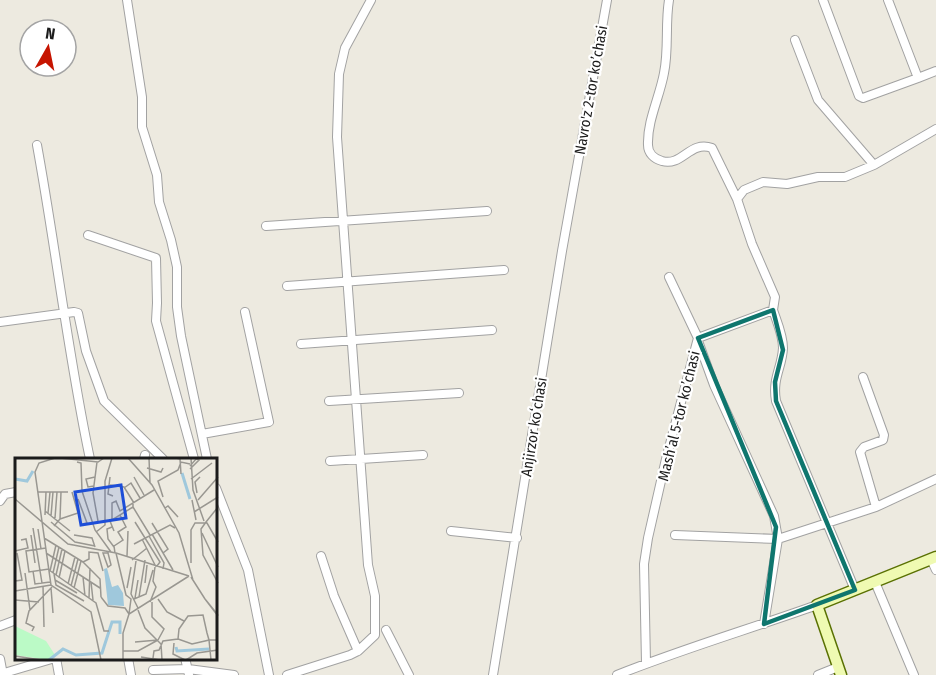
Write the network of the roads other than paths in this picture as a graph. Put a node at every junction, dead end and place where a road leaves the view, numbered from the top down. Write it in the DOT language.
graph roads {
  1 [pos="127,0"];
  2 [pos="371,0"];
  3 [pos="607,0"];
  4 [pos="669,0"];
  5 [pos="823,0"];
  6 [pos="888,0"];
  7 [pos="795,40"];
  8 [pos="936,71"];
  9 [pos="918,78"];
  10 [pos="936,129"];
  11 [pos="37,145"];
  12 [pos="874,165"];
  13 [pos="736,199"];
  14 [pos="487,211"];
  15 [pos="343,222"];
  16 [pos="266,226"];
  17 [pos="88,235"];
  18 [pos="504,270"];
  19 [pos="669,277"];
  20 [pos="348,282"];
  21 [pos="287,286"];
  22 [pos="773,310"];
  23 [pos="245,312"];
  24 [pos="64,314"];
  25 [pos="0,322"];
  26 [pos="492,330"];
  27 [pos="353,340"];
  28 [pos="698,340"];
  29 [pos="301,344"];
  30 [pos="863,377"];
  31 [pos="459,393"];
  32 [pos="357,399"];
  33 [pos="329,401"];
  34 [pos="202,434"];
  35 [pos="423,455"];
  36 [pos="90,458"];
  37 [pos="162,458"];
  38 [pos="194,458"];
  39 [pos="207,458"];
  40 [pos="362,459"];
  41 [pos="330,461"];
  42 [pos="936,479"];
  43 [pos="15,492"];
  44 [pos="218,495"];
  45 [pos="0,501"];
  46 [pos="876,507"];
  47 [pos="827,523"];
  48 [pos="451,531"];
  49 [pos="675,535"];
  50 [pos="516,538"];
  51 [pos="778,539"];
  52 [pos="321,556"];
  53 [pos="934,558"];
  54 [pos="936,570"];
  55 [pos="875,582"];
  56 [pos="855,590"];
  57 [pos="817,605"];
  58 [pos="15,620"];
  59 [pos="764,624"];
  60 [pos="0,626"];
  61 [pos="386,630"];
  62 [pos="358,651"];
  63 [pos="0,659"];
  64 [pos="50,660"];
  65 [pos="56,660"];
  66 [pos="128,660"];
  67 [pos="646,663"];
  68 [pos="153,670"];
  69 [pos="840,671"];
  70 [pos="188,672"];
  71 [pos="4,674"];
  72 [pos="59,675"];
  73 [pos="131,675"];
  74 [pos="234,675"];
  75 [pos="268,675"];
  76 [pos="287,675"];
  77 [pos="409,675"];
  78 [pos="493,675"];
  79 [pos="616,675"];
  80 [pos="818,675"];
  81 [pos="914,675"];
  1 -- 34 [label="street"];
  2 -- 15 [label="street"];
  3 -- 50 [label="street, Anjirzor koʻchasi"];
  4 -- 13 [label="street"];
  5 -- 9 [label="street"];
  6 -- 9 [label="street"];
  7 -- 12 [label="street"];
  8 -- 9 [label="street"];
  10 -- 12 [label="street"];
  11 -- 24 [label="street"];
  12 -- 13 [label="street"];
  13 -- 22 [label="street"];
  14 -- 15 [label="street"];
  15 -- 16 [label="street"];
  15 -- 20 [label="street"];
  17 -- 38 [label="street"];
  18 -- 20 [label="street"];
  19 -- 28 [label="street"];
  20 -- 21 [label="street"];
  20 -- 27 [label="street"];
  22 -- 28 [label="street, Mashʼal 5-tor koʼchasi"];
  22 -- 47 [label="street"];
  23 -- 34 [label="street"];
  24 -- 25 [label="street"];
  24 -- 36 [label="street"];
  24 -- 37 [label="street"];
  26 -- 27 [label="street"];
  27 -- 29 [label="street"];
  27 -- 32 [label="street"];
  28 -- 51 [label="street"];
  28 -- 67 [label="street, Mashʼal 5-tor koʼchasi"];
  30 -- 46 [label="street"];
  31 -- 32 [label="street"];
  32 -- 33 [label="street"];
  32 -- 40 [label="street"];
  34 -- 39 [label="street"];
  35 -- 40 [label="street"];
  40 -- 41 [label="street"];
  40 -- 62 [label="street"];
  42 -- 46 [label="street"];
  43 -- 45 [label="street"];
  44 -- 75 [label="street"];
  46 -- 47 [label="street"];
  47 -- 51 [label="street"];
  47 -- 56 [label="street"];
  48 -- 50 [label="street"];
  49 -- 51 [label="street"];
  50 -- 78 [label="street, Anjirzor koʻchasi"];
  51 -- 59 [label="street"];
  52 -- 62 [label="street"];
  53 -- 54 [label="street"];
  53 -- 55 [label="street"];
  55 -- 56 [label="street"];
  55 -- 81 [label="street"];
  56 -- 57 [label="street"];
  57 -- 59 [label="street"];
  57 -- 69 [label="street"];
  58 -- 60 [label="street"];
  59 -- 67 [label="street"];
  61 -- 77 [label="street"];
  62 -- 76 [label="street"];
  63 -- 71 [label="street"];
  64 -- 71 [label="street"];
  65 -- 72 [label="street"];
  66 -- 73 [label="street"];
  67 -- 79 [label="street"];
  68 -- 70 [label="street"];
  69 -- 80 [label="street"];
  70 -- 74 [label="street"];
}
